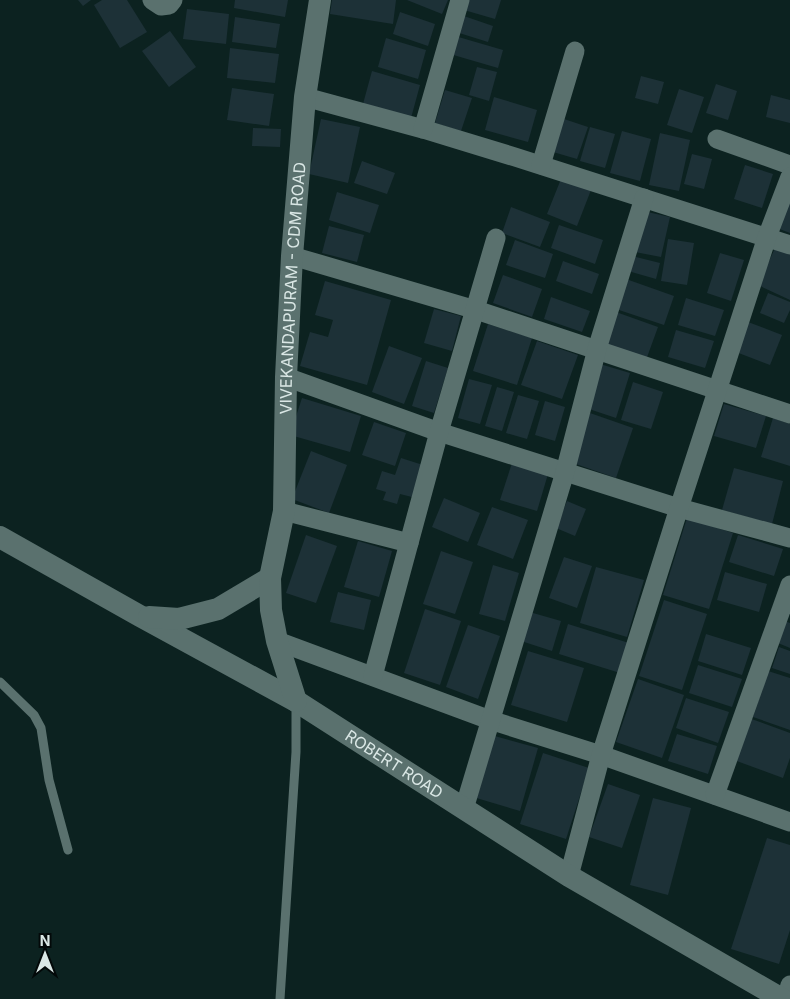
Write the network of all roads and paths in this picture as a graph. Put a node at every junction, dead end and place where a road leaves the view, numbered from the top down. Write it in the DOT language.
graph roads {
  1 [pos="152,0"];
  2 [pos="173,0"];
  3 [pos="320,0"];
  4 [pos="460,0"];
  5 [pos="575,51"];
  6 [pos="306,96"];
  7 [pos="423,129"];
  8 [pos="717,139"];
  9 [pos="541,165"];
  10 [pos="790,165"];
  11 [pos="790,177"];
  12 [pos="644,198"];
  13 [pos="767,237"];
  14 [pos="496,238"];
  15 [pos="790,245"];
  16 [pos="292,256"];
  17 [pos="476,310"];
  18 [pos="597,349"];
  19 [pos="286,377"];
  20 [pos="718,390"];
  21 [pos="790,414"];
  22 [pos="439,432"];
  23 [pos="565,472"];
  24 [pos="679,508"];
  25 [pos="284,511"];
  26 [pos="0,537"];
  27 [pos="790,538"];
  28 [pos="410,543"];
  29 [pos="270,578"];
  30 [pos="790,585"];
  31 [pos="140,616"];
  32 [pos="277,641"];
  33 [pos="373,676"];
  34 [pos="0,682"];
  35 [pos="296,701"];
  36 [pos="490,720"];
  37 [pos="601,755"];
  38 [pos="714,795"];
  39 [pos="464,809"];
  40 [pos="790,822"];
  41 [pos="68,850"];
  42 [pos="569,876"];
  43 [pos="790,985"];
  44 [pos="280,999"];
  45 [pos="784,999"];
  1 -- 2 [label="street"];
  3 -- 6 [label="street, VIVEKANDAPURAM - CDM ROAD"];
  4 -- 7 [label="street"];
  5 -- 9 [label="street"];
  6 -- 7 [label="street"];
  6 -- 16 [label="street, VIVEKANDAPURAM - CDM ROAD"];
  7 -- 9 [label="street"];
  8 -- 10 [label="street"];
  9 -- 12 [label="street"];
  11 -- 13 [label="street"];
  12 -- 13 [label="street"];
  12 -- 18 [label="street"];
  13 -- 15 [label="street"];
  13 -- 20 [label="street"];
  14 -- 17 [label="street"];
  16 -- 17 [label="street"];
  16 -- 19 [label="street, VIVEKANDAPURAM - CDM ROAD"];
  17 -- 18 [label="street"];
  17 -- 22 [label="street"];
  18 -- 20 [label="street"];
  18 -- 23 [label="street"];
  19 -- 22 [label="street"];
  19 -- 25 [label="street, VIVEKANDAPURAM - CDM ROAD"];
  20 -- 21 [label="street"];
  20 -- 24 [label="street"];
  22 -- 23 [label="street"];
  22 -- 28 [label="street"];
  23 -- 24 [label="street"];
  23 -- 36 [label="street"];
  24 -- 27 [label="street"];
  24 -- 37 [label="street"];
  25 -- 28 [label="street"];
  25 -- 29 [label="street, VIVEKANDAPURAM - CDM ROAD"];
  26 -- 31 [label="street, ROBERT ROAD"];
  28 -- 33 [label="street"];
  29 -- 31 [label="street"];
  29 -- 32 [label="street, VIVEKANDAPURAM - CDM ROAD"];
  30 -- 38 [label="street"];
  31 -- 35 [label="street, ROBERT ROAD"];
  32 -- 33 [label="street"];
  32 -- 35 [label="street, VIVEKANDAPURAM - CDM ROAD"];
  33 -- 36 [label="street"];
  34 -- 41 [label="lane"];
  35 -- 39 [label="street, ROBERT ROAD"];
  35 -- 44 [label="lane"];
  36 -- 37 [label="street"];
  36 -- 39 [label="street"];
  37 -- 38 [label="street"];
  37 -- 42 [label="street"];
  38 -- 40 [label="street"];
  39 -- 42 [label="street, ROBERT ROAD"];
  42 -- 45 [label="street, ROBERT ROAD"];
  43 -- 45 [label="street"];
}
